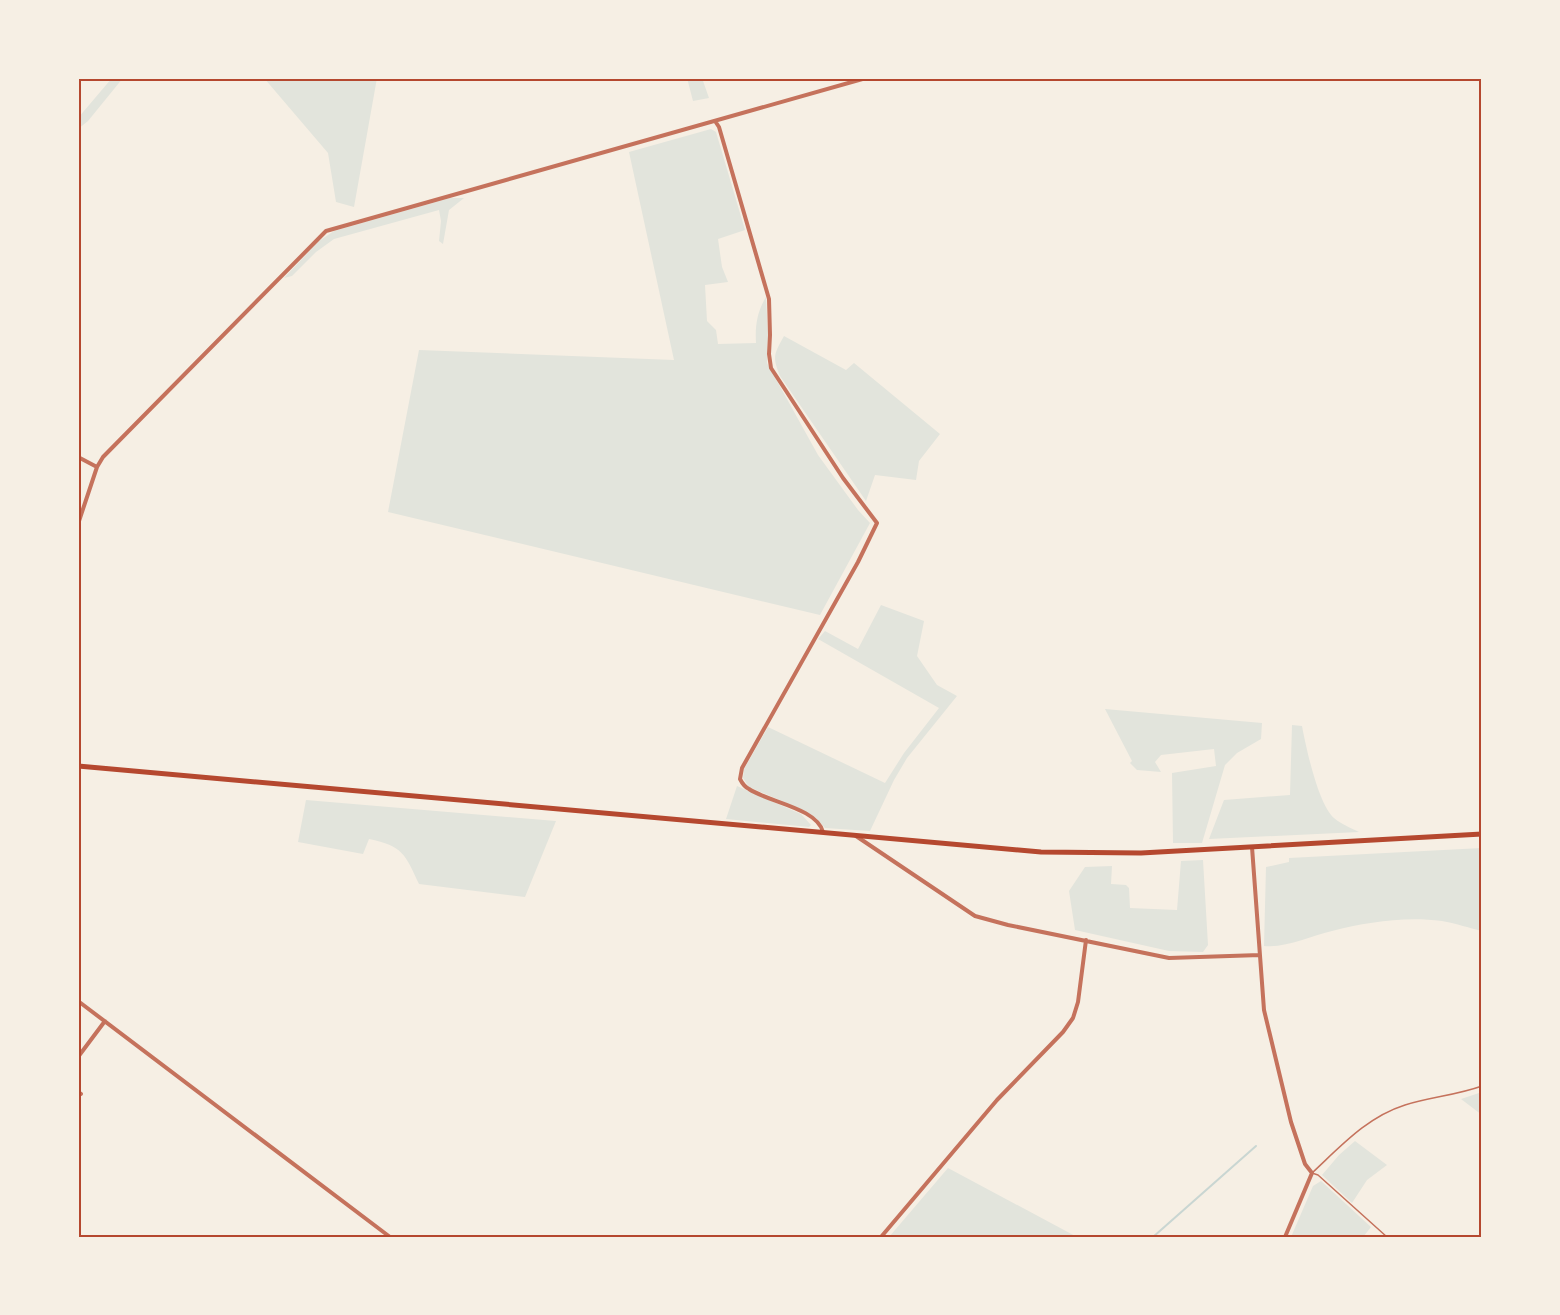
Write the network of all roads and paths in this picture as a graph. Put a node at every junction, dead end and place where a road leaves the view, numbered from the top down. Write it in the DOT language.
graph roads {
  1 [pos="866,78"];
  2 [pos="715,121"];
  3 [pos="78,457"];
  4 [pos="97,467"];
  5 [pos="78,524"];
  6 [pos="78,766"];
  7 [pos="823,833"];
  8 [pos="1482,834"];
  9 [pos="856,836"];
  10 [pos="1252,846"];
  11 [pos="1086,940"];
  12 [pos="1260,954"];
  13 [pos="78,1000"];
  14 [pos="105,1021"];
  15 [pos="78,1057"];
  16 [pos="1482,1086"];
  17 [pos="1312,1173"];
  18 [pos="390,1237"];
  19 [pos="880,1237"];
  20 [pos="1285,1237"];
  21 [pos="1387,1237"];
  1 -- 2 [label="street"];
  2 -- 4 [label="street"];
  2 -- 7 [label="street"];
  3 -- 4 [label="street"];
  4 -- 5 [label="street"];
  6 -- 7 [label="main road"];
  7 -- 9 [label="main road"];
  8 -- 10 [label="main road"];
  9 -- 10 [label="main road"];
  9 -- 11 [label="street"];
  10 -- 12 [label="street"];
  11 -- 12 [label="street"];
  11 -- 19 [label="street"];
  12 -- 17 [label="street"];
  13 -- 14 [label="street"];
  14 -- 15 [label="street"];
  14 -- 18 [label="street"];
  16 -- 17 [label="lane"];
  17 -- 20 [label="street"];
  17 -- 21 [label="lane"];
}
